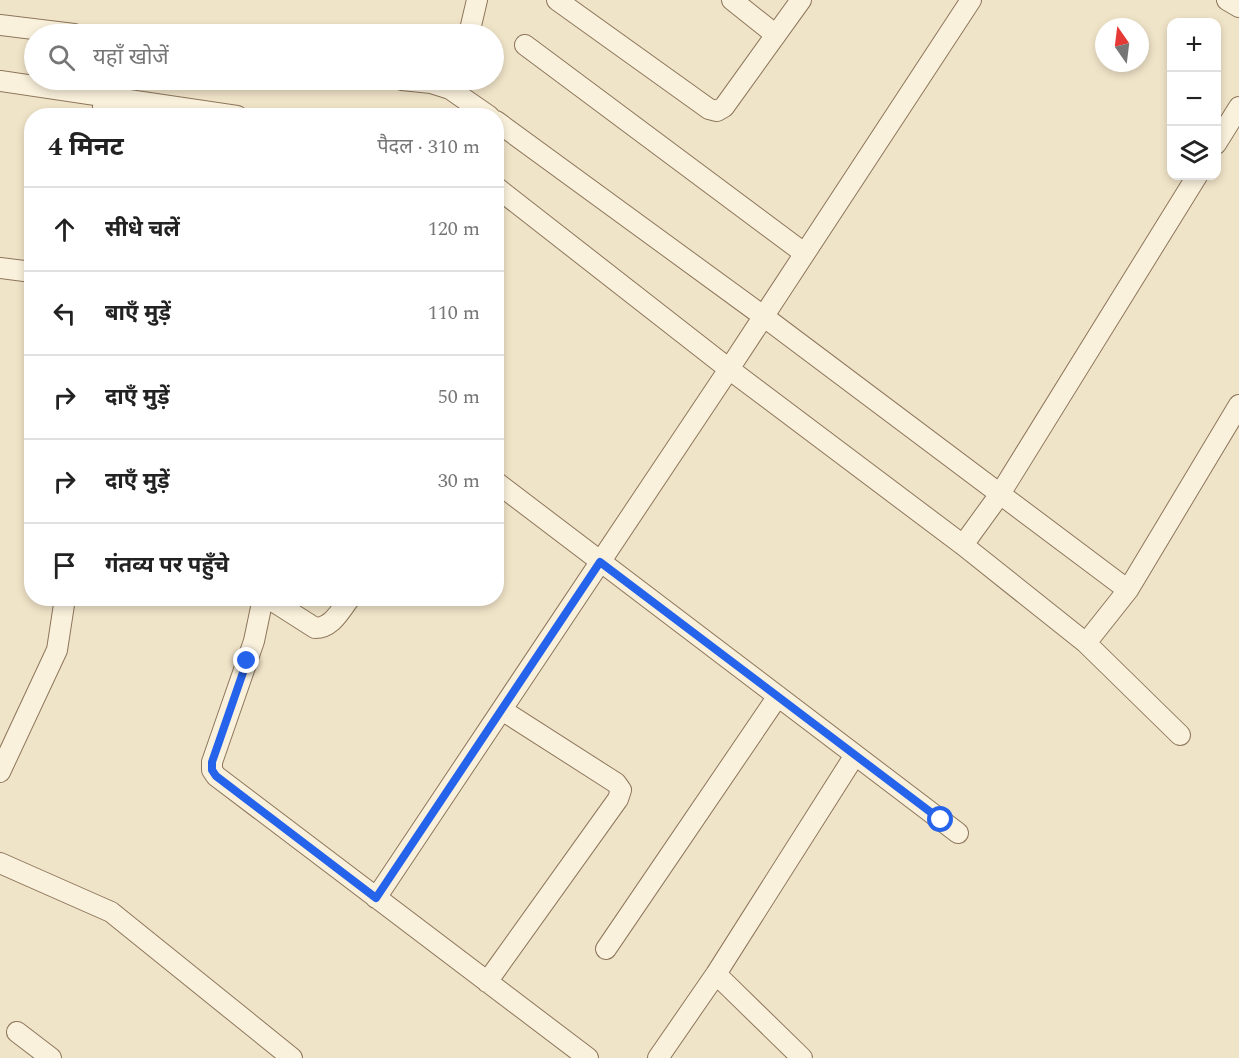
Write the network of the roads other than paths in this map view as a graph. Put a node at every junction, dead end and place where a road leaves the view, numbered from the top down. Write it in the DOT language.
graph roads {
  1 [pos="477,0"];
  2 [pos="556,0"];
  3 [pos="732,0"];
  4 [pos="801,0"];
  5 [pos="971,0"];
  6 [pos="1227,0"];
  7 [pos="1239,7"];
  8 [pos="471,24"];
  9 [pos="0,25"];
  10 [pos="24,28"];
  11 [pos="776,35"];
  12 [pos="525,45"];
  13 [pos="0,81"];
  14 [pos="24,85"];
  15 [pos="58,90"];
  16 [pos="462,90"];
  17 [pos="103,97"];
  18 [pos="181,108"];
  19 [pos="481,108"];
  20 [pos="1239,108"];
  21 [pos="504,127"];
  22 [pos="1221,136"];
  23 [pos="1195,180"];
  24 [pos="504,193"];
  25 [pos="804,253"];
  26 [pos="0,268"];
  27 [pos="24,271"];
  28 [pos="763,316"];
  29 [pos="729,369"];
  30 [pos="1239,405"];
  31 [pos="504,488"];
  32 [pos="1000,494"];
  33 [pos="963,545"];
  34 [pos="600,562"];
  35 [pos="1128,590"];
  36 [pos="64,606"];
  37 [pos="261,606"];
  38 [pos="281,606"];
  39 [pos="344,606"];
  40 [pos="1086,643"];
  41 [pos="778,696"];
  42 [pos="502,710"];
  43 [pos="1180,735"];
  44 [pos="855,755"];
  45 [pos="0,772"];
  46 [pos="958,833"];
  47 [pos="0,863"];
  48 [pos="376,898"];
  49 [pos="606,949"];
  50 [pos="716,974"];
  51 [pos="488,982"];
  52 [pos="17,1032"];
  53 [pos="51,1058"];
  54 [pos="292,1058"];
  55 [pos="588,1058"];
  56 [pos="658,1058"];
  57 [pos="802,1058"];
  1 -- 8 [label="street"];
  2 -- 11 [label="street"];
  3 -- 11 [label="street"];
  4 -- 11 [label="street"];
  5 -- 25 [label="street"];
  6 -- 7 [label="street"];
  9 -- 10 [label="street"];
  12 -- 25 [label="street"];
  13 -- 14 [label="street"];
  15 -- 17 [label="street"];
  16 -- 19 [label="street"];
  17 -- 18 [label="street"];
  20 -- 22 [label="street"];
  21 -- 28 [label="street"];
  23 -- 32 [label="street"];
  24 -- 29 [label="street"];
  25 -- 28 [label="street"];
  26 -- 27 [label="street"];
  28 -- 29 [label="street"];
  28 -- 32 [label="street"];
  29 -- 33 [label="street"];
  29 -- 34 [label="street"];
  30 -- 35 [label="street"];
  31 -- 34 [label="street"];
  32 -- 33 [label="street"];
  32 -- 35 [label="street"];
  33 -- 40 [label="street"];
  34 -- 41 [label="street"];
  34 -- 42 [label="street"];
  35 -- 40 [label="street"];
  36 -- 45 [label="street"];
  37 -- 48 [label="street"];
  38 -- 39 [label="street"];
  40 -- 43 [label="street"];
  41 -- 44 [label="street"];
  41 -- 49 [label="street"];
  42 -- 48 [label="street"];
  42 -- 51 [label="street"];
  44 -- 46 [label="street"];
  44 -- 50 [label="street"];
  47 -- 54 [label="street"];
  48 -- 51 [label="street"];
  50 -- 56 [label="street"];
  50 -- 57 [label="street"];
  51 -- 55 [label="street"];
  52 -- 53 [label="street"];
}
